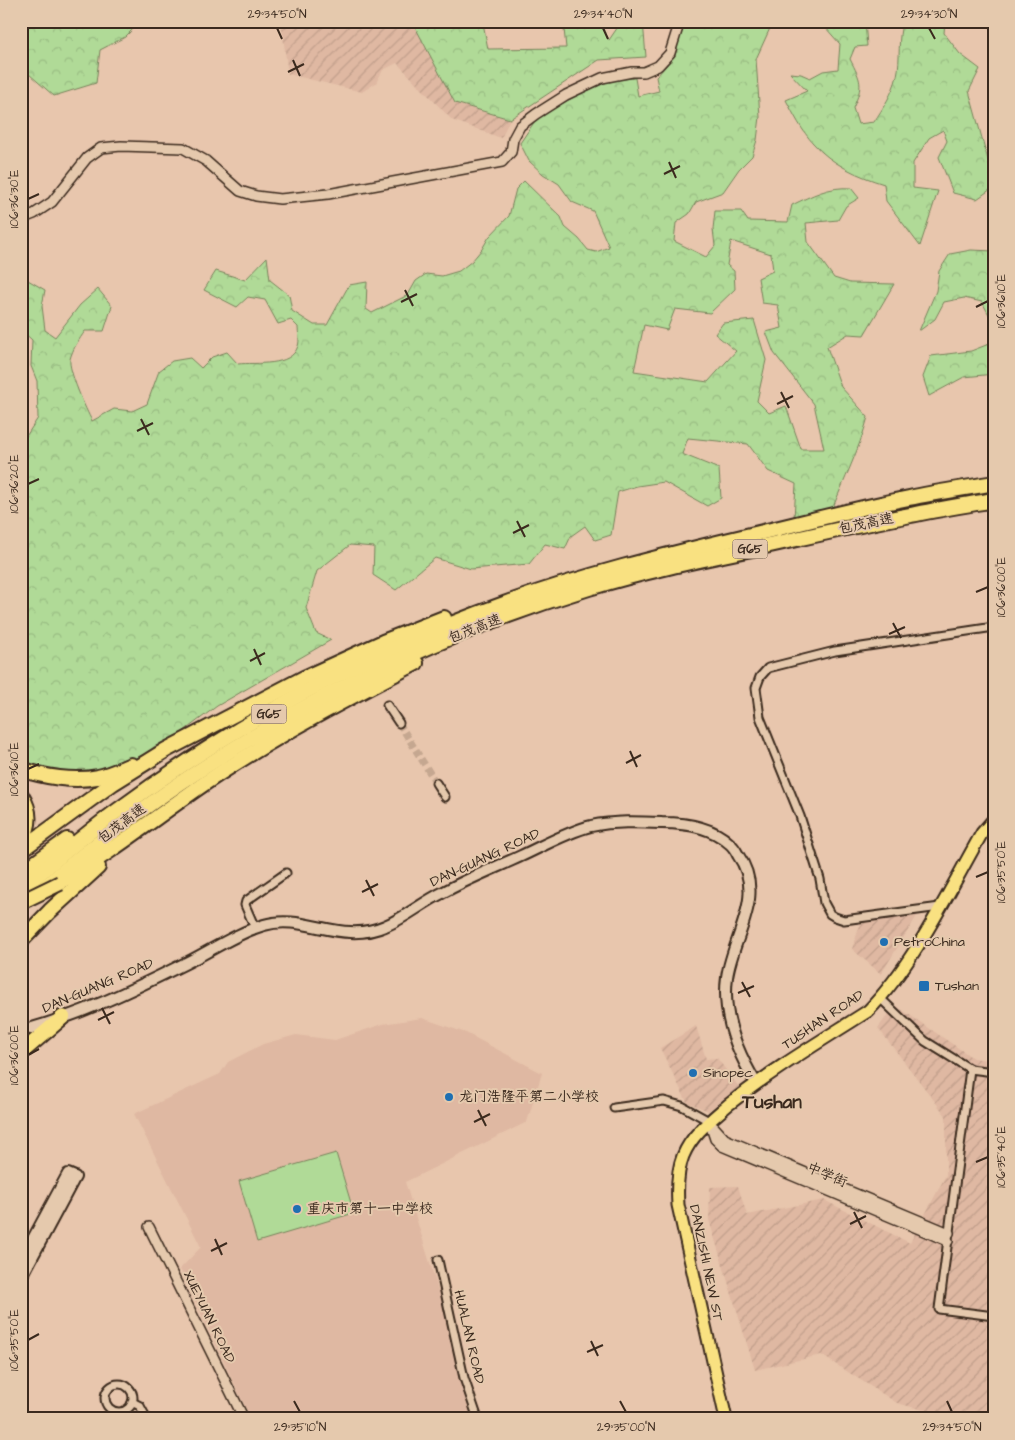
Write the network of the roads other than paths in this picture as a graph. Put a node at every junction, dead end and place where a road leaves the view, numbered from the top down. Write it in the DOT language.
graph roads {
  1 [pos="680,21"];
  2 [pos="21,219"];
  3 [pos="994,483"];
  4 [pos="994,500"];
  5 [pos="546,590"];
  6 [pos="510,615"];
  7 [pos="994,627"];
  8 [pos="388,705"];
  9 [pos="399,723"];
  10 [pos="166,750"];
  11 [pos="25,771"];
  12 [pos="436,783"];
  13 [pos="445,797"];
  14 [pos="24,800"];
  15 [pos="117,810"];
  16 [pos="154,818"];
  17 [pos="994,819"];
  18 [pos="21,842"];
  19 [pos="21,850"];
  20 [pos="21,873"];
  21 [pos="286,873"];
  22 [pos="21,889"];
  23 [pos="21,902"];
  24 [pos="21,907"];
  25 [pos="940,907"];
  26 [pos="255,928"];
  27 [pos="21,941"];
  28 [pos="880,998"];
  29 [pos="63,1017"];
  30 [pos="21,1030"];
  31 [pos="21,1053"];
  32 [pos="970,1069"];
  33 [pos="994,1072"];
  34 [pos="756,1083"];
  35 [pos="614,1108"];
  36 [pos="709,1121"];
  37 [pos="149,1226"];
  38 [pos="948,1237"];
  39 [pos="438,1260"];
  40 [pos="21,1261"];
  41 [pos="21,1278"];
  42 [pos="994,1316"];
  43 [pos="132,1402"];
  44 [pos="146,1419"];
  45 [pos="244,1419"];
  46 [pos="478,1419"];
  47 [pos="726,1419"];
  1 -- 2 [label="street"];
  3 -- 5 [label="highway, 包茂高速 / G65"];
  4 -- 6 [label="highway, 包茂高速 / G65"];
  5 -- 10 [label="highway"];
  5 -- 15 [label="highway, 包茂高速 / G65"];
  6 -- 16 [label="highway"];
  6 -- 24 [label="highway, 包茂高速 / G65"];
  7 -- 25 [label="street"];
  8 -- 9 [label="street"];
  10 -- 11 [label="highway"];
  10 -- 19 [label="highway"];
  12 -- 13 [label="street"];
  14 -- 18 [label="highway"];
  15 -- 20 [label="highway"];
  15 -- 22 [label="highway, 包茂高速 / G65"];
  16 -- 23 [label="highway, bridge"];
  16 -- 27 [label="highway"];
  17 -- 25 [label="main road, TUSHAN ROAD"];
  21 -- 26 [label="street"];
  25 -- 28 [label="main road, TUSHAN ROAD"];
  26 -- 29 [label="main road, DAN-GUANG ROAD"];
  26 -- 34 [label="main road, DAN-GUANG ROAD"];
  28 -- 32 [label="street"];
  28 -- 34 [label="main road, TUSHAN ROAD"];
  29 -- 30 [label="main road, DAN-GUANG ROAD"];
  29 -- 31 [label="highway"];
  32 -- 33 [label="street"];
  32 -- 38 [label="street"];
  34 -- 36 [label="main road, DANZISHI NEW ST"];
  35 -- 36 [label="street"];
  36 -- 38 [label="street, 中学街"];
  36 -- 47 [label="main road, DANZISHI NEW ST"];
  37 -- 45 [label="street, XUEYUAN ROAD"];
  38 -- 42 [label="street"];
  39 -- 46 [label="street, HUALAN ROAD"];
  40 -- 41 [label="main road"];
  43 -- 44 [label="street"];
}
